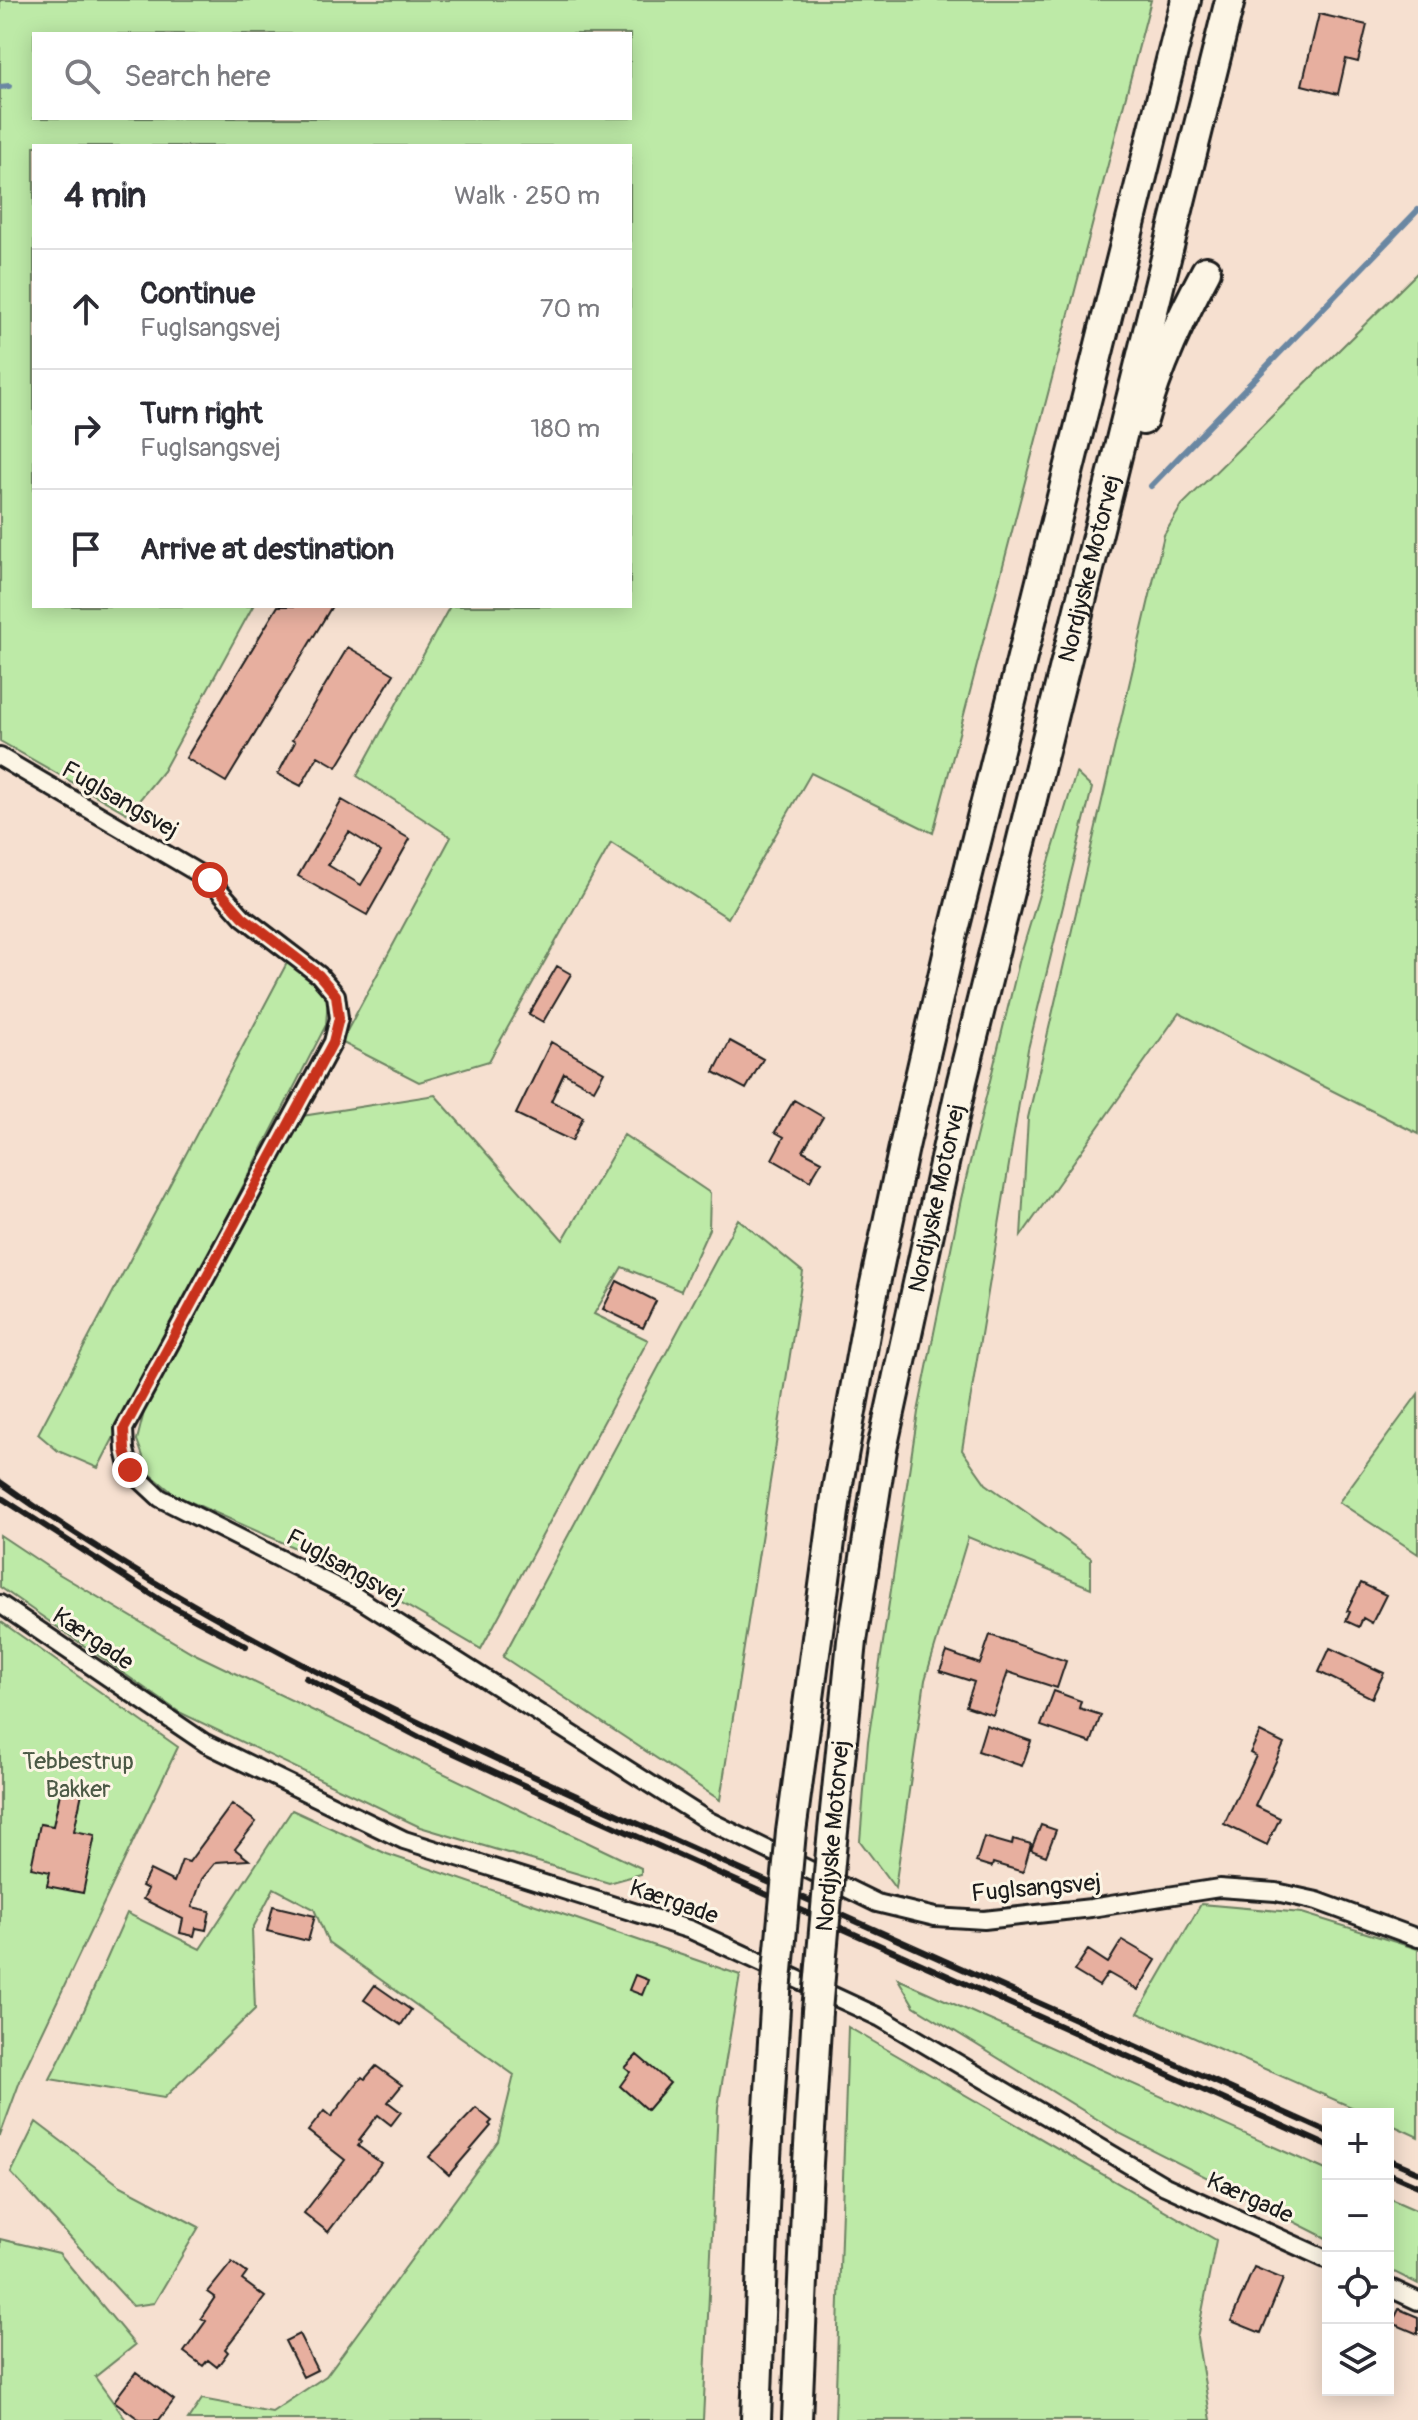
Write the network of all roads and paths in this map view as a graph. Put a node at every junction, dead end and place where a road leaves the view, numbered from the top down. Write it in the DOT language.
graph roads {
  1 [pos="1169,0"];
  2 [pos="1186,0"];
  3 [pos="1230,0"];
  4 [pos="1206,271"];
  5 [pos="1102,339"];
  6 [pos="0,757"];
  7 [pos="962,1081"];
  8 [pos="0,1604"];
  9 [pos="1418,1938"];
  10 [pos="1322,2257"];
  11 [pos="1394,2290"];
  12 [pos="1418,2301"];
  13 [pos="756,2420"];
  14 [pos="797,2420"];
  1 -- 5 [label="highway"];
  2 -- 5 [label="highway, Nordjyske Motorvej"];
  3 -- 7 [label="highway, Nordjyske Motorvej"];
  4 -- 7 [label="highway"];
  5 -- 13 [label="highway, Nordjyske Motorvej, bridge"];
  6 -- 9 [label="street, Fuglsangsvej"];
  7 -- 14 [label="highway, Nordjyske Motorvej, bridge"];
  8 -- 10 [label="street, Kærgade"];
  11 -- 12 [label="street"];
}
